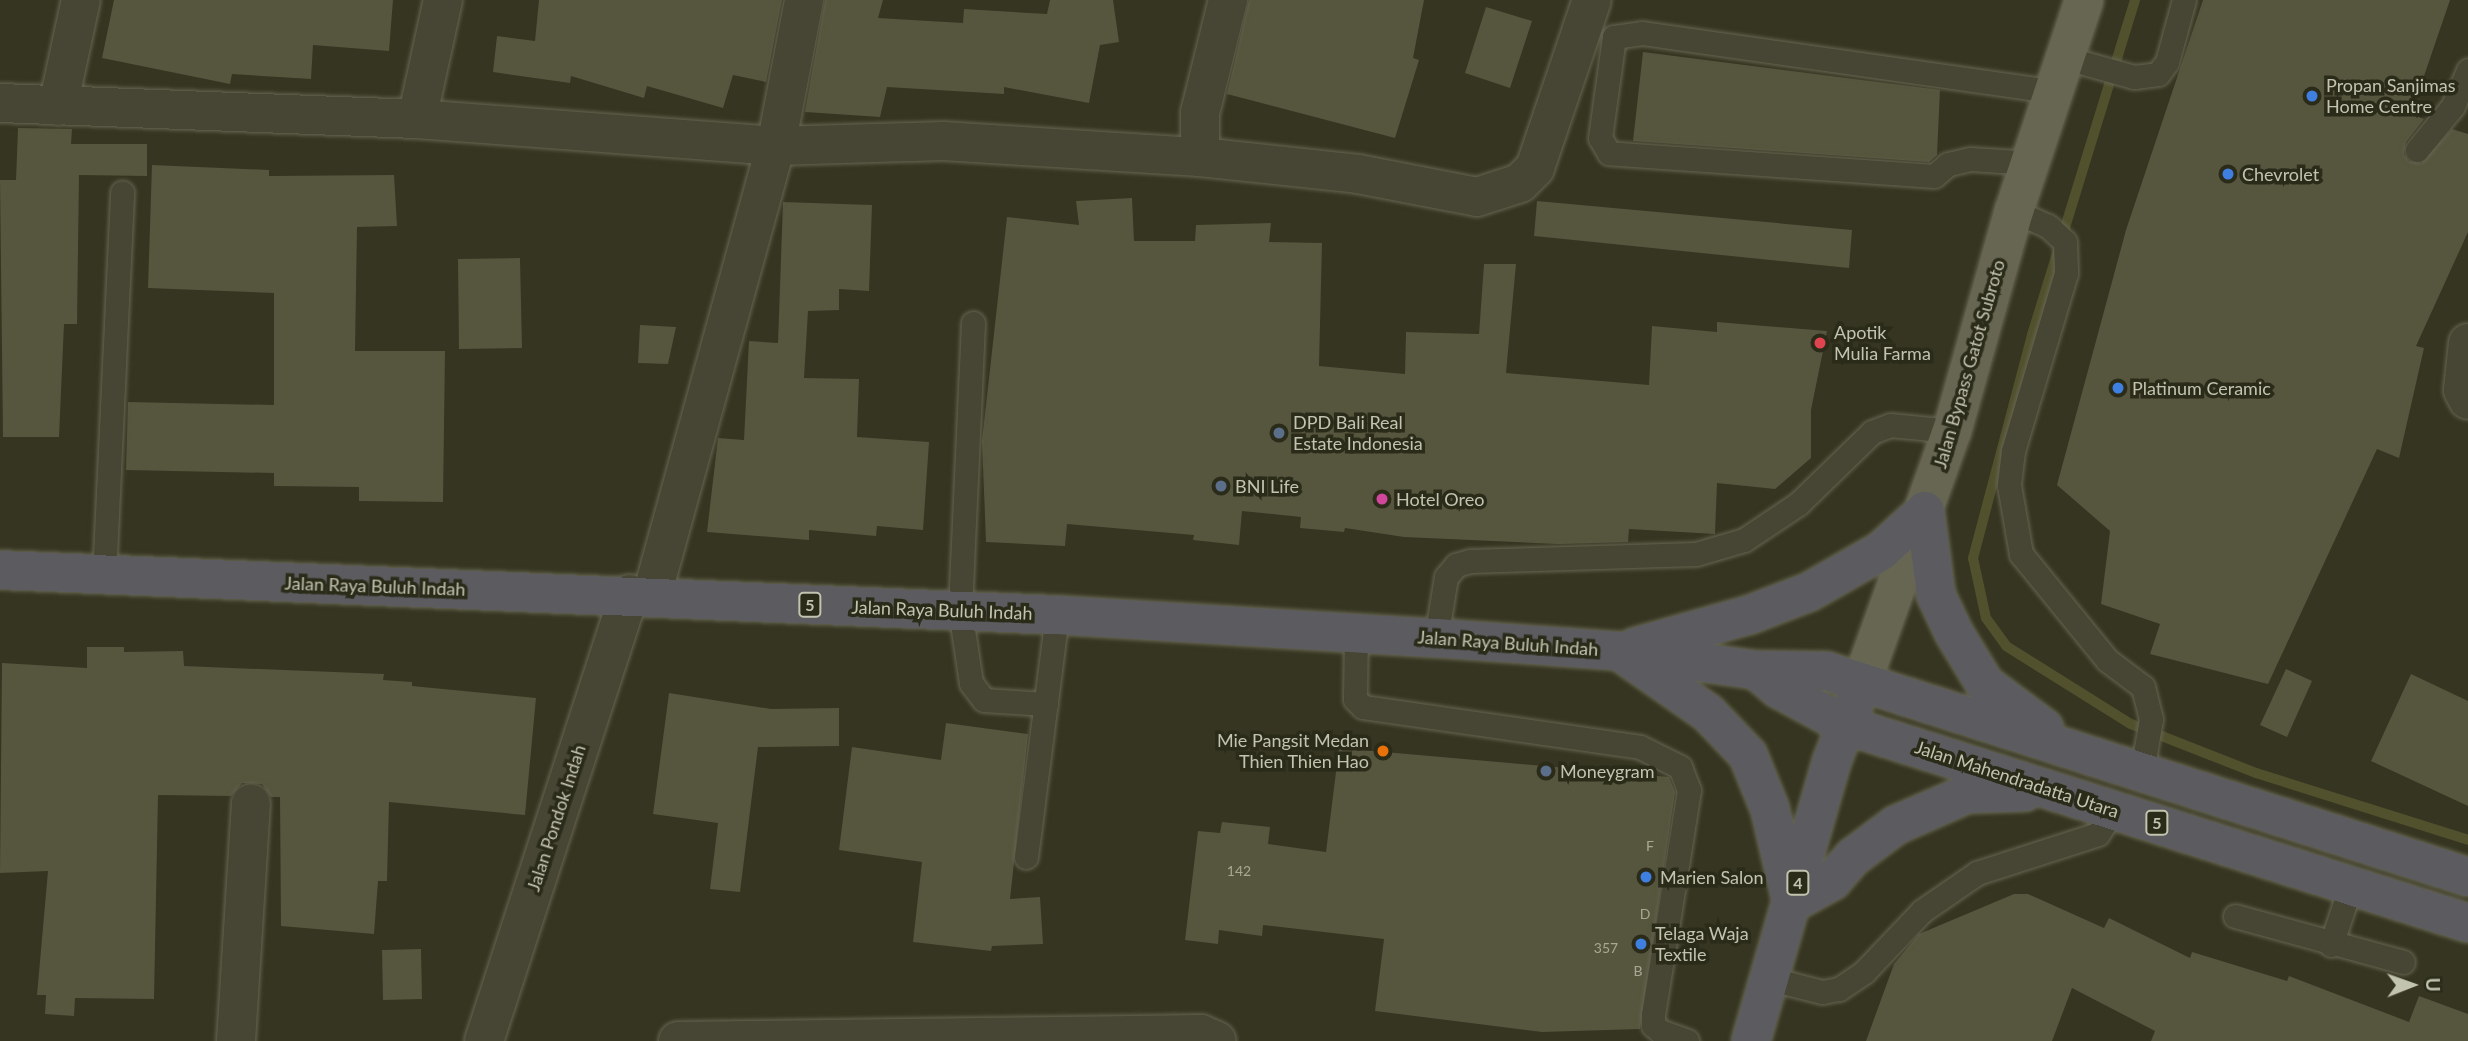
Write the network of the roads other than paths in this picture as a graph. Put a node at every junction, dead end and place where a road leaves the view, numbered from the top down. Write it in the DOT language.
graph roads {
  1 [pos="81,0"];
  2 [pos="443,0"];
  3 [pos="804,0"];
  4 [pos="1227,0"];
  5 [pos="1592,0"];
  6 [pos="2084,0"];
  7 [pos="2184,0"];
  8 [pos="2468,70"];
  9 [pos="2060,75"];
  10 [pos="0,103"];
  11 [pos="58,106"];
  12 [pos="417,119"];
  13 [pos="776,146"];
  14 [pos="2417,150"];
  15 [pos="1200,157"];
  16 [pos="2032,163"];
  17 [pos="122,192"];
  18 [pos="2014,211"];
  19 [pos="973,323"];
  20 [pos="2468,343"];
  21 [pos="2468,400"];
  22 [pos="1952,431"];
  23 [pos="1925,511"];
  24 [pos="0,570"];
  25 [pos="104,577"];
  26 [pos="641,595"];
  27 [pos="960,610"];
  28 [pos="1057,615"];
  29 [pos="1356,633"];
  30 [pos="1436,638"];
  31 [pos="1619,651"];
  32 [pos="1756,670"];
  33 [pos="1863,679"];
  34 [pos="1046,704"];
  35 [pos="1845,725"];
  36 [pos="2075,749"];
  37 [pos="2142,771"];
  38 [pos="2058,793"];
  39 [pos="251,803"];
  40 [pos="2113,810"];
  41 [pos="1026,857"];
  42 [pos="2468,877"];
  43 [pos="2351,885"];
  44 [pos="1792,904"];
  45 [pos="2235,916"];
  46 [pos="2468,923"];
  47 [pos="2331,945"];
  48 [pos="2403,962"];
  49 [pos="1771,979"];
  50 [pos="719,1040"];
  51 [pos="236,1041"];
  52 [pos="484,1041"];
  53 [pos="678,1041"];
  54 [pos="1217,1041"];
  55 [pos="1687,1041"];
  56 [pos="1751,1041"];
  1 -- 11 [label="street"];
  2 -- 12 [label="street"];
  3 -- 13 [label="street, Jalan Pondok Indah"];
  4 -- 15 [label="street"];
  5 -- 15 [label="street"];
  6 -- 9 [label="main road, Jalan Bypass Gatot Subroto"];
  7 -- 9 [label="lane"];
  8 -- 14 [label="lane"];
  9 -- 16 [label="main road, Jalan Bypass Gatot Subroto"];
  9 -- 16 [label="lane"];
  10 -- 11 [label="street"];
  11 -- 12 [label="street"];
  12 -- 13 [label="street"];
  13 -- 15 [label="street"];
  13 -- 26 [label="street, Jalan Pondok Indah"];
  16 -- 18 [label="main road, Jalan Bypass Gatot Subroto"];
  17 -- 25 [label="lane"];
  18 -- 22 [label="main road, Jalan Bypass Gatot Subroto"];
  18 -- 37 [label="lane"];
  19 -- 27 [label="lane"];
  20 -- 21 [label="street"];
  22 -- 23 [label="main road, Jalan Bypass Gatot Subroto"];
  22 -- 30 [label="lane"];
  23 -- 31 [label="highway"];
  23 -- 33 [label="main road, Jalan Bypass Gatot Subroto"];
  23 -- 36 [label="highway"];
  24 -- 25 [label="highway, Jalan Raya Buluh Indah / 5"];
  25 -- 26 [label="highway, Jalan Raya Buluh Indah / 5"];
  26 -- 27 [label="highway, Jalan Raya Buluh Indah / 5"];
  26 -- 52 [label="street, Jalan Pondok Indah"];
  27 -- 28 [label="highway, Jalan Raya Buluh Indah / 5"];
  27 -- 34 [label="lane"];
  28 -- 29 [label="highway, Jalan Raya Buluh Indah / 5"];
  28 -- 34 [label="lane"];
  29 -- 30 [label="highway, Jalan Raya Buluh Indah / 5"];
  29 -- 55 [label="lane"];
  30 -- 31 [label="highway, Jalan Raya Buluh Indah / 5"];
  31 -- 32 [label="highway, Jalan Raya Buluh Indah / 5"];
  31 -- 44 [label="highway"];
  32 -- 33 [label="highway, Jalan Raya Buluh Indah / 5"];
  32 -- 35 [label="highway, 5"];
  33 -- 35 [label="highway, Jalan Bypass Gatot Subroto / 4"];
  33 -- 36 [label="highway, 5"];
  34 -- 41 [label="lane"];
  35 -- 38 [label="highway, Jalan Mahendradatta Utara / 5"];
  35 -- 44 [label="highway, 4"];
  36 -- 37 [label="highway, 5"];
  37 -- 42 [label="highway, 5"];
  38 -- 40 [label="highway, Jalan Mahendradatta Utara / 5"];
  38 -- 44 [label="highway"];
  39 -- 51 [label="street"];
  40 -- 43 [label="highway, Jalan Mahendradatta Utara / 5"];
  40 -- 49 [label="lane"];
  43 -- 46 [label="highway, Jalan Mahendradatta Utara / 5"];
  43 -- 47 [label="lane"];
  44 -- 49 [label="highway, 4"];
  45 -- 47 [label="lane"];
  47 -- 48 [label="lane"];
  49 -- 56 [label="highway, 4"];
  50 -- 53 [label="street"];
  50 -- 54 [label="street"];
}
